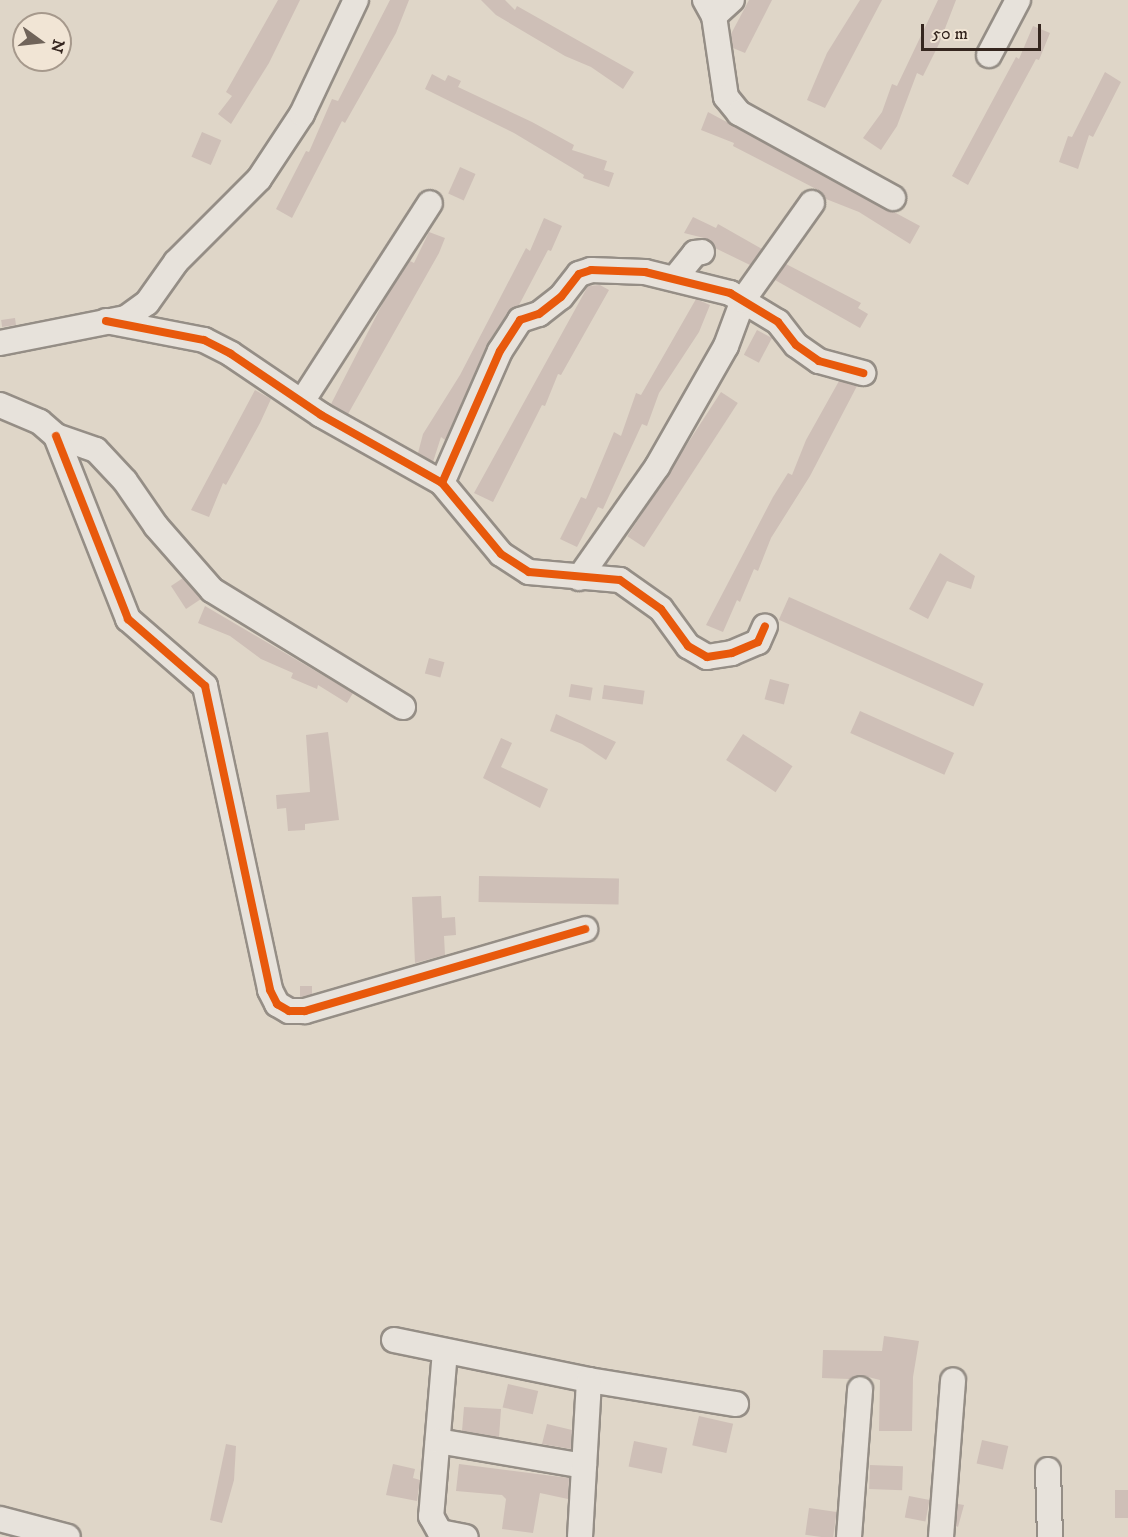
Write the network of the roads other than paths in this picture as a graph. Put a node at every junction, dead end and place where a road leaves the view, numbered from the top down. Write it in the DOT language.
graph roads {
  1 [pos="356,0"];
  2 [pos="732,0"];
  3 [pos="1018,0"];
  4 [pos="710,8"];
  5 [pos="988,55"];
  6 [pos="893,198"];
  7 [pos="430,203"];
  8 [pos="812,203"];
  9 [pos="702,252"];
  10 [pos="675,278"];
  11 [pos="743,300"];
  12 [pos="106,321"];
  13 [pos="0,344"];
  14 [pos="863,374"];
  15 [pos="303,400"];
  16 [pos="0,405"];
  17 [pos="56,436"];
  18 [pos="442,483"];
  19 [pos="579,578"];
  20 [pos="765,626"];
  21 [pos="403,706"];
  22 [pos="585,929"];
  23 [pos="394,1340"];
  24 [pos="445,1351"];
  25 [pos="953,1380"];
  26 [pos="596,1381"];
  27 [pos="860,1389"];
  28 [pos="736,1404"];
  29 [pos="438,1440"];
  30 [pos="584,1466"];
  31 [pos="1048,1470"];
  32 [pos="0,1519"];
  33 [pos="68,1537"];
  34 [pos="466,1537"];
  35 [pos="580,1537"];
  36 [pos="594,1537"];
  37 [pos="849,1537"];
  38 [pos="941,1537"];
  39 [pos="1050,1537"];
  1 -- 12 [label="street"];
  2 -- 4 [label="street"];
  3 -- 5 [label="street"];
  4 -- 6 [label="street"];
  7 -- 15 [label="street"];
  8 -- 11 [label="street"];
  9 -- 10 [label="street"];
  10 -- 11 [label="street"];
  10 -- 18 [label="street"];
  11 -- 14 [label="street"];
  11 -- 19 [label="street"];
  12 -- 13 [label="street"];
  12 -- 15 [label="street"];
  15 -- 18 [label="street"];
  16 -- 17 [label="street"];
  17 -- 21 [label="street"];
  17 -- 22 [label="street"];
  18 -- 19 [label="street"];
  19 -- 20 [label="street"];
  23 -- 24 [label="street"];
  24 -- 26 [label="street"];
  24 -- 29 [label="street"];
  25 -- 38 [label="street"];
  26 -- 28 [label="street"];
  26 -- 30 [label="street"];
  26 -- 36 [label="street"];
  27 -- 37 [label="street"];
  29 -- 30 [label="street"];
  29 -- 34 [label="street"];
  30 -- 35 [label="street"];
  31 -- 39 [label="street"];
  32 -- 33 [label="street"];
}
